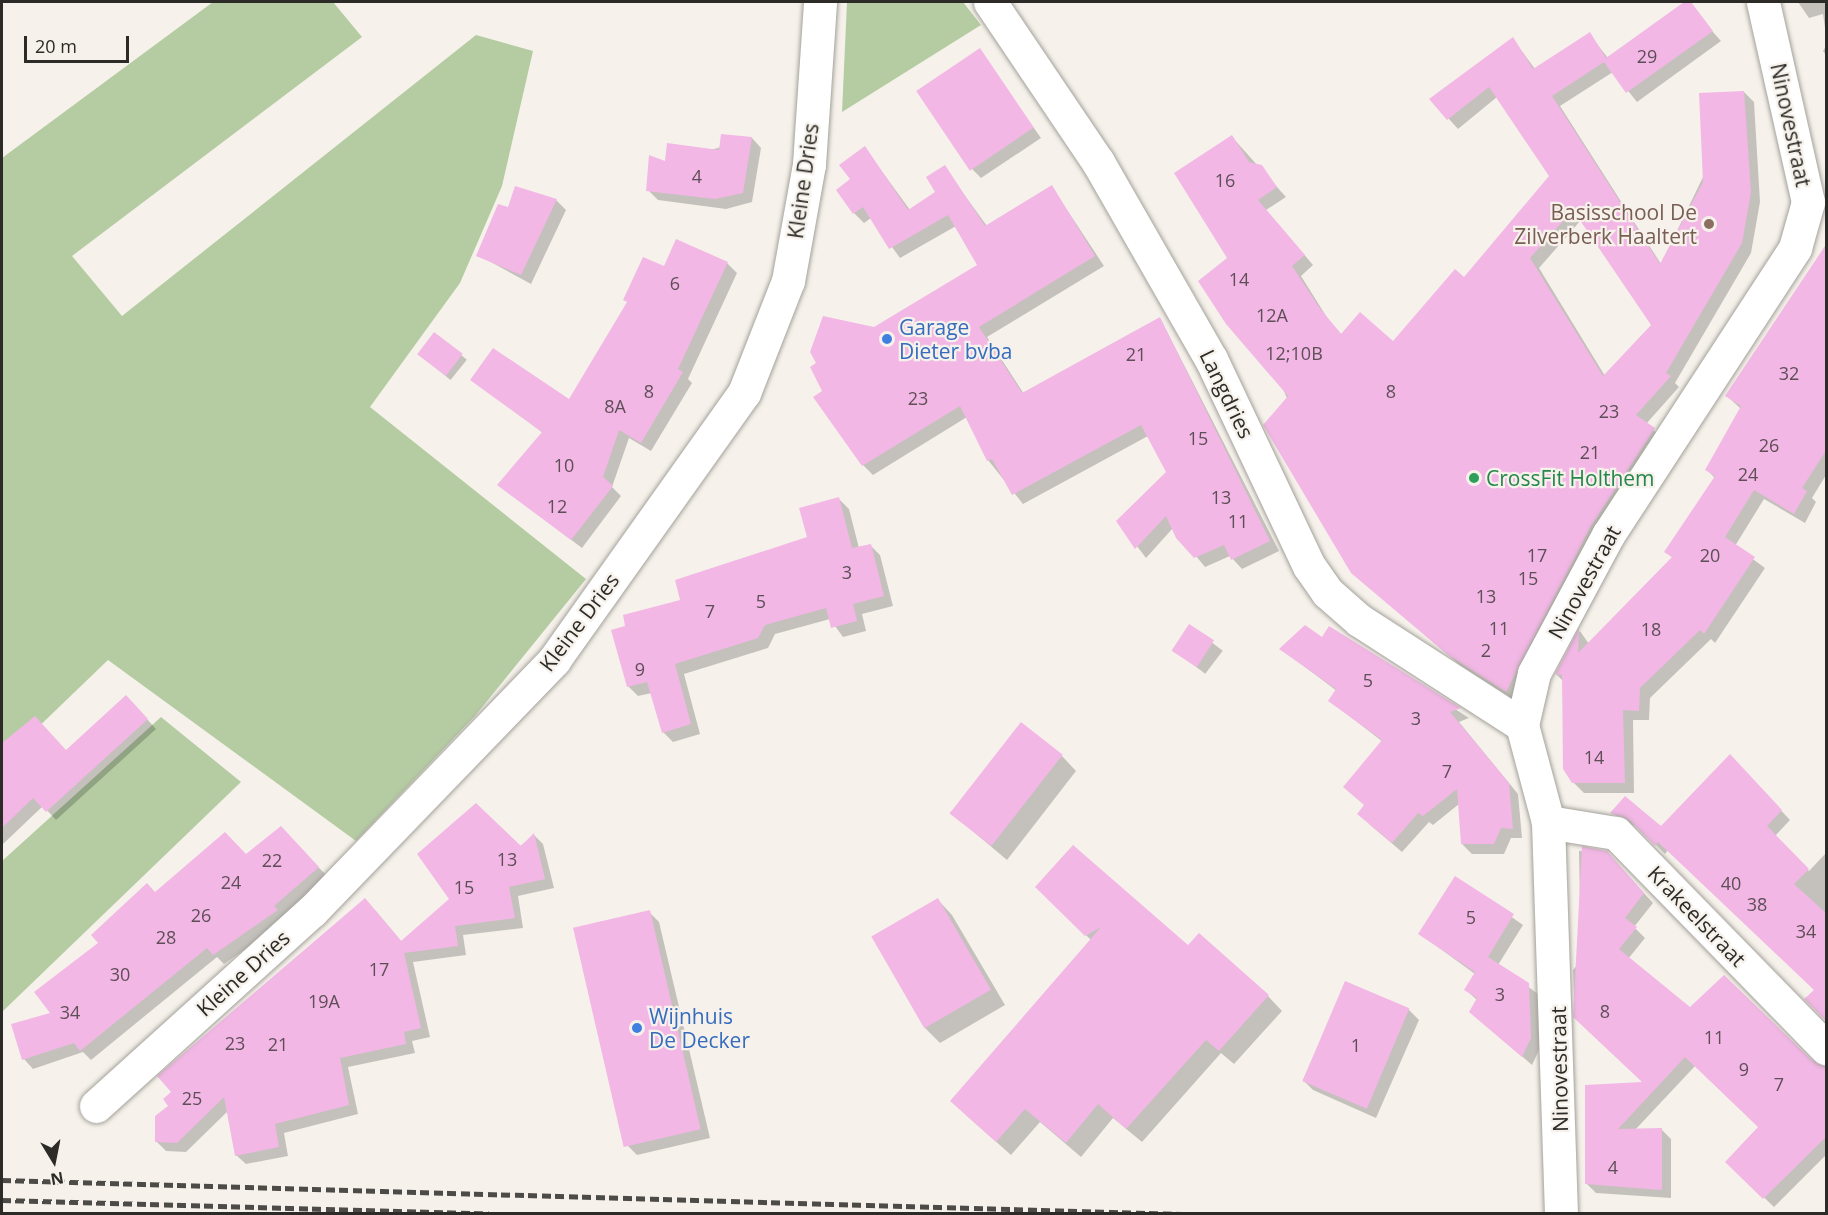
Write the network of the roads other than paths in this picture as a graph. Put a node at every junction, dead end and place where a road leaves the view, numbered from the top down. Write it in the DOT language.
graph roads {
  1 [pos="820,2"];
  2 [pos="990,2"];
  3 [pos="1763,2"];
  4 [pos="1797,158"];
  5 [pos="1827,173"];
  6 [pos="1522,725"];
  7 [pos="1548,822"];
  8 [pos="1827,1048"];
  9 [pos="96,1106"];
  10 [pos="1561,1214"];
  1 -- 9 [label="street, Kleine Dries"];
  2 -- 6 [label="street, Langdries"];
  3 -- 4 [label="street, Ninovestraat"];
  4 -- 5 [label="street"];
  4 -- 6 [label="street, Ninovestraat"];
  6 -- 7 [label="street, Ninovestraat"];
  7 -- 8 [label="street, Krakeelstraat"];
  7 -- 10 [label="street, Ninovestraat"];
}
